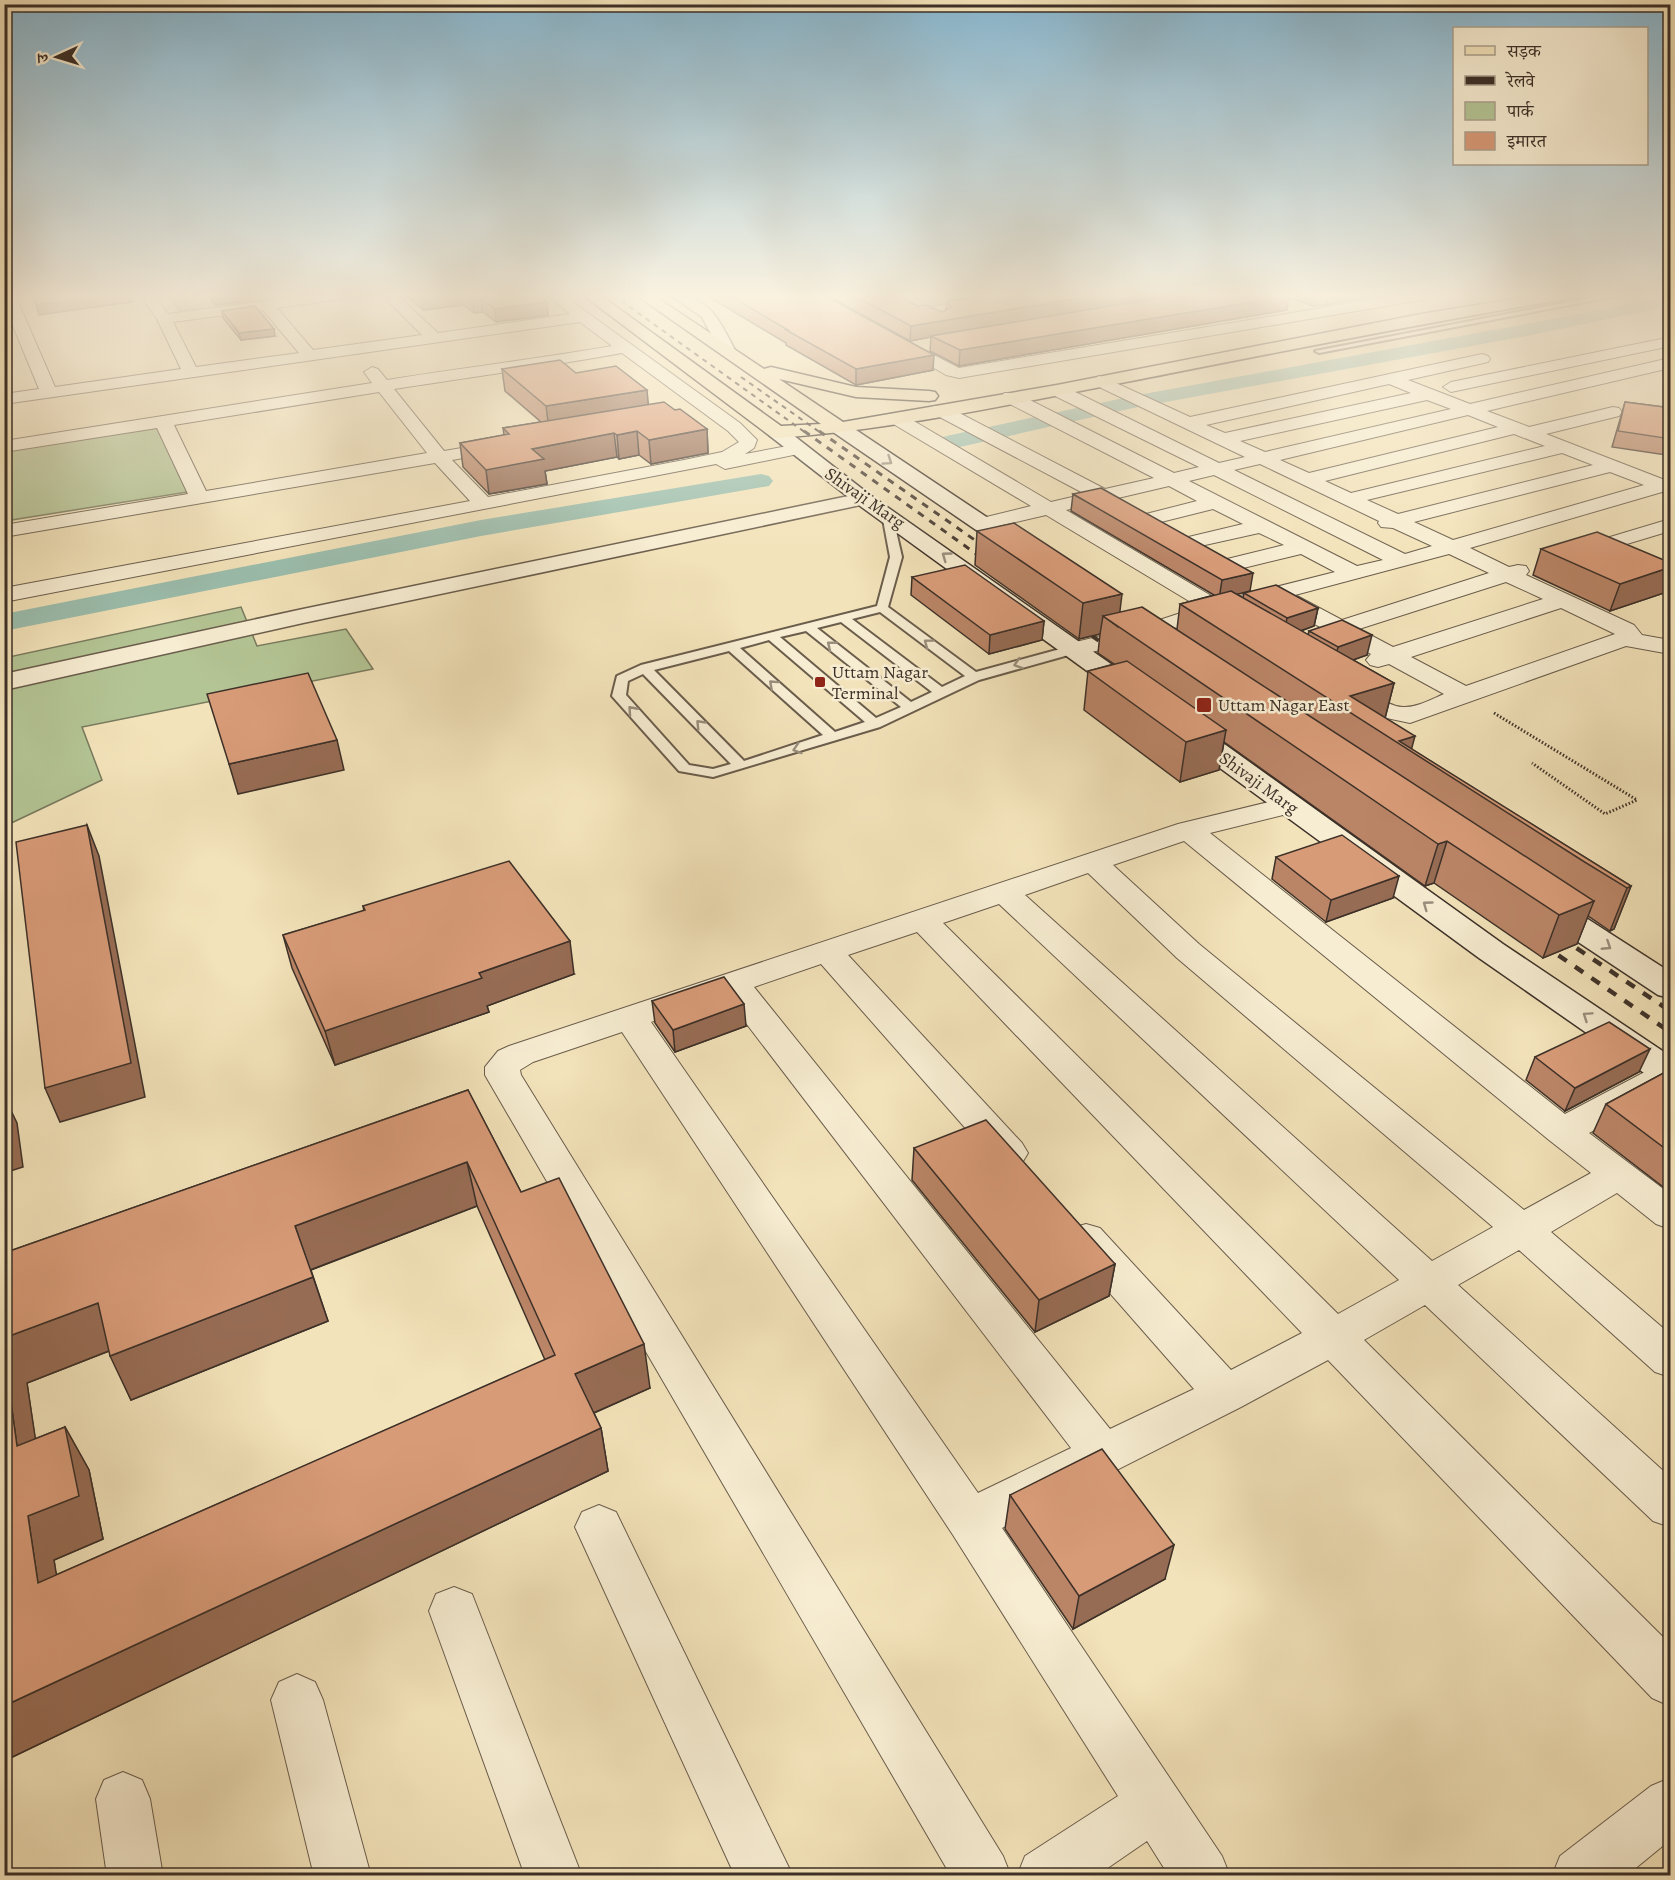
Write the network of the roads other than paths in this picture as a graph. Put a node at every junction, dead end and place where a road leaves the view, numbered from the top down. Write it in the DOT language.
graph roads {
  1 [pos="45,383"];
  2 [pos="118,383"];
  3 [pos="380,383"];
  4 [pos="408,383"];
  5 [pos="671,383"];
  6 [pos="710,383"];
  7 [pos="773,383"];
  8 [pos="816,383"];
  9 [pos="1033,383"];
  10 [pos="1091,383"];
  11 [pos="1103,383"];
  12 [pos="1373,383"];
  13 [pos="1399,383"];
  14 [pos="1481,383"];
  15 [pos="1590,383"];
  16 [pos="383,387"];
  17 [pos="1004,390"];
  18 [pos="1057,390"];
  19 [pos="49,393"];
  20 [pos="1428,394"];
  21 [pos="4,399"];
  22 [pos="936,400"];
  23 [pos="741,405"];
  24 [pos="708,410"];
  25 [pos="1473,411"];
  26 [pos="684,415"];
  27 [pos="896,418"];
  28 [pos="163,421"];
  29 [pos="830,422"];
  30 [pos="1189,423"];
  31 [pos="1515,428"];
  32 [pos="1137,430"];
  33 [pos="777,432"];
  34 [pos="1224,439"];
  35 [pos="1094,440"];
  36 [pos="521,442"];
  37 [pos="4,447"];
  38 [pos="1564,447"];
  39 [pos="798,449"];
  40 [pos="1176,449"];
  41 [pos="1023,454"];
  42 [pos="439,457"];
  43 [pos="1132,459"];
  44 [pos="1265,459"];
  45 [pos="1109,465"];
  46 [pos="1611,466"];
  47 [pos="1086,470"];
  48 [pos="1217,470"];
  49 [pos="1063,475"];
  50 [pos="1308,479"];
  51 [pos="1172,480"];
  52 [pos="1667,488"];
  53 [pos="1101,495"];
  54 [pos="200,498"];
  55 [pos="1349,499"];
  56 [pos="1215,502"];
  57 [pos="484,504"];
  58 [pos="875,506"];
  59 [pos="1048,507"];
  60 [pos="1145,520"];
  61 [pos="1396,521"];
  62 [pos="981,524"];
  63 [pos="1671,525"];
  64 [pos="1261,526"];
  65 [pos="4,531"];
  66 [pos="1349,533"];
  67 [pos="1187,543"];
  68 [pos="1303,547"];
  69 [pos="1450,548"];
  70 [pos="1562,557"];
  71 [pos="1403,561"];
  72 [pos="1540,564"];
  73 [pos="1227,566"];
  74 [pos="1047,568"];
  75 [pos="1354,573"];
  76 [pos="1507,574"];
  77 [pos="1275,593"];
  78 [pos="4,595"];
  79 [pos="1562,600"];
  80 [pos="4,601"];
  81 [pos="882,608"];
  82 [pos="1218,608"];
  83 [pos="1113,614"];
  84 [pos="843,618"];
  85 [pos="808,627"];
  86 [pos="1341,629"];
  87 [pos="1254,630"];
  88 [pos="1142,633"];
  89 [pos="771,636"];
  90 [pos="1311,638"];
  91 [pos="1628,639"];
  92 [pos="731,646"];
  93 [pos="1671,647"];
  94 [pos="1075,650"];
  95 [pos="1171,653"];
  96 [pos="1390,656"];
  97 [pos="645,668"];
  98 [pos="974,677"];
  99 [pos="4,682"];
  100 [pos="941,693"];
  101 [pos="1462,694"];
  102 [pos="910,708"];
  103 [pos="875,724"];
  104 [pos="832,737"];
  105 [pos="741,766"];
  106 [pos="1289,805"];
  107 [pos="1188,830"];
  108 [pos="1093,862"];
  109 [pos="1004,891"];
  110 [pos="1526,892"];
  111 [pos="922,919"];
  112 [pos="827,951"];
  113 [pos="732,982"];
  114 [pos="1671,987"];
  115 [pos="630,1016"];
  116 [pos="1671,1073"];
  117 [pos="1562,1131"];
  118 [pos="1618,1175"];
  119 [pos="1035,1181"];
  120 [pos="1671,1214"];
  121 [pos="1066,1217"];
  122 [pos="1521,1228"];
  123 [pos="1426,1283"];
  124 [pos="1333,1337"];
  125 [pos="1671,1359"];
  126 [pos="1226,1394"];
  127 [pos="1103,1455"];
  128 [pos="1671,1506"];
  129 [pos="970,1520"];
  130 [pos="600,1527"];
  131 [pos="454,1611"];
  132 [pos="1671,1680"];
  133 [pos="297,1700"];
  134 [pos="123,1800"];
  135 [pos="1155,1804"];
  136 [pos="1671,1805"];
  137 [pos="135,1875"];
  138 [pos="343,1875"];
  139 [pos="554,1875"];
  140 [pos="765,1875"];
  141 [pos="983,1875"];
  142 [pos="1046,1875"];
  143 [pos="1202,1875"];
  144 [pos="1580,1875"];
  1 -- 19 [label="street"];
  2 -- 19 [label="street"];
  3 -- 16 [label="street"];
  4 -- 16 [label="street"];
  5 -- 24 [label="street"];
  6 -- 23 [label="main road, Shivaji Marg"];
  7 -- 29 [label="main road, Shivaji Marg"];
  8 -- 22 [label="main road"];
  9 -- 17 [label="main road"];
  10 -- 18 [label="main road"];
  11 -- 30 [label="street"];
  12 -- 30 [label="street"];
  13 -- 20 [label="street"];
  14 -- 20 [label="street"];
  15 -- 25 [label="street"];
  16 -- 28 [label="street"];
  16 -- 42 [label="street"];
  17 -- 18 [label="main road"];
  17 -- 22 [label="main road"];
  17 -- 35 [label="street"];
  18 -- 32 [label="street"];
  19 -- 21 [label="street"];
  20 -- 25 [label="street"];
  20 -- 34 [label="street"];
  22 -- 27 [label="main road"];
  22 -- 29 [label="main road"];
  22 -- 41 [label="street"];
  23 -- 24 [label="street"];
  23 -- 33 [label="main road, Shivaji Marg"];
  24 -- 26 [label="street"];
  24 -- 57 [label="street"];
  25 -- 31 [label="street"];
  25 -- 44 [label="street"];
  27 -- 29 [label="main road"];
  27 -- 59 [label="street"];
  28 -- 37 [label="street"];
  28 -- 54 [label="street"];
  29 -- 33 [label="main road"];
  29 -- 62 [label="main road, Shivaji Marg, one-way"];
  30 -- 34 [label="street"];
  31 -- 31 [label="street"];
  31 -- 38 [label="street"];
  31 -- 50 [label="street"];
  32 -- 35 [label="street"];
  32 -- 40 [label="street"];
  33 -- 39 [label="main road, Shivaji Marg"];
  34 -- 44 [label="street"];
  35 -- 41 [label="street"];
  35 -- 43 [label="street"];
  36 -- 42 [label="street"];
  38 -- 46 [label="street"];
  38 -- 55 [label="street"];
  39 -- 58 [label="main road, Shivaji Marg"];
  39 -- 80 [label="street"];
  40 -- 43 [label="street"];
  40 -- 48 [label="street"];
  41 -- 49 [label="street"];
  42 -- 54 [label="street"];
  42 -- 57 [label="street"];
  43 -- 45 [label="street"];
  43 -- 51 [label="street"];
  44 -- 48 [label="street"];
  44 -- 50 [label="street"];
  46 -- 52 [label="street"];
  46 -- 61 [label="street"];
  47 -- 49 [label="street"];
  48 -- 51 [label="street"];
  48 -- 66 [label="street"];
  49 -- 53 [label="street"];
  50 -- 55 [label="street"];
  51 -- 53 [label="street"];
  51 -- 56 [label="street"];
  52 -- 69 [label="street"];
  53 -- 59 [label="street"];
  53 -- 60 [label="street"];
  54 -- 65 [label="street"];
  55 -- 61 [label="street"];
  56 -- 60 [label="street"];
  56 -- 64 [label="street"];
  57 -- 78 [label="street"];
  58 -- 81 [label="lane"];
  94 -- 58 [label="main road, Shivaji Marg, one-way"];
  58 -- 99 [label="main road"];
  59 -- 62 [label="street"];
  59 -- 82 [label="street"];
  60 -- 67 [label="street"];
  61 -- 66 [label="street"];
  61 -- 69 [label="street"];
  62 -- 74 [label="main road, Shivaji Marg"];
  63 -- 70 [label="street"];
  64 -- 67 [label="street"];
  64 -- 68 [label="street"];
  66 -- 71 [label="street"];
  67 -- 73 [label="street"];
  68 -- 73 [label="street"];
  68 -- 75 [label="street"];
  69 -- 71 [label="street"];
  69 -- 76 [label="street"];
  71 -- 75 [label="street"];
  72 -- 76 [label="street"];
  73 -- 77 [label="street"];
  75 -- 77 [label="street"];
  76 -- 79 [label="street"];
  76 -- 86 [label="street"];
  77 -- 82 [label="street"];
  77 -- 86 [label="street"];
  79 -- 91 [label="street"];
  79 -- 96 [label="street"];
  81 -- 84 [label="lane"];
  98 -- 81 [label="lane, one-way"];
  82 -- 87 [label="street"];
  82 -- 88 [label="street"];
  83 -- 88 [label="main road"];
  84 -- 85 [label="lane"];
  84 -- 100 [label="lane"];
  85 -- 89 [label="lane"];
  102 -- 85 [label="lane, one-way"];
  86 -- 90 [label="street"];
  86 -- 96 [label="street"];
  88 -- 94 [label="street"];
  88 -- 95 [label="main road"];
  89 -- 92 [label="lane"];
  89 -- 103 [label="lane"];
  91 -- 93 [label="street"];
  91 -- 101 [label="street"];
  92 -- 97 [label="lane"];
  104 -- 92 [label="lane, one-way"];
  94 -- 98 [label="lane, one-way"];
  94 -- 106 [label="main road, Shivaji Marg"];
  96 -- 101 [label="street"];
  96 -- 101 [label="street"];
  105 -- 97 [label="lane, one-way"];
  105 -- 97 [label="lane, one-way"];
  98 -- 100 [label="lane"];
  100 -- 102 [label="lane"];
  102 -- 103 [label="lane"];
  103 -- 104 [label="lane"];
  104 -- 105 [label="lane, one-way"];
  106 -- 107 [label="street"];
  116 -- 106 [label="main road, Shivaji Marg, one-way"];
  107 -- 108 [label="street"];
  107 -- 117 [label="street"];
  108 -- 109 [label="street"];
  108 -- 122 [label="street"];
  109 -- 111 [label="street"];
  109 -- 123 [label="street"];
  110 -- 114 [label="main road, one-way"];
  111 -- 112 [label="street"];
  111 -- 124 [label="street"];
  112 -- 113 [label="street"];
  112 -- 119 [label="street"];
  113 -- 115 [label="street"];
  113 -- 127 [label="street"];
  115 -- 129 [label="street"];
  115 -- 141 [label="street"];
  116 -- 117 [label="street"];
  117 -- 118 [label="street"];
  118 -- 120 [label="street"];
  118 -- 122 [label="street"];
  121 -- 126 [label="street"];
  122 -- 123 [label="street"];
  122 -- 125 [label="street"];
  123 -- 124 [label="street"];
  123 -- 128 [label="street"];
  124 -- 126 [label="street"];
  124 -- 132 [label="street"];
  126 -- 127 [label="street"];
  127 -- 129 [label="street"];
  129 -- 135 [label="street"];
  130 -- 140 [label="street"];
  131 -- 139 [label="street"];
  133 -- 138 [label="street"];
  134 -- 137 [label="street"];
  135 -- 142 [label="street"];
  135 -- 143 [label="street"];
  136 -- 144 [label="street"];
}
